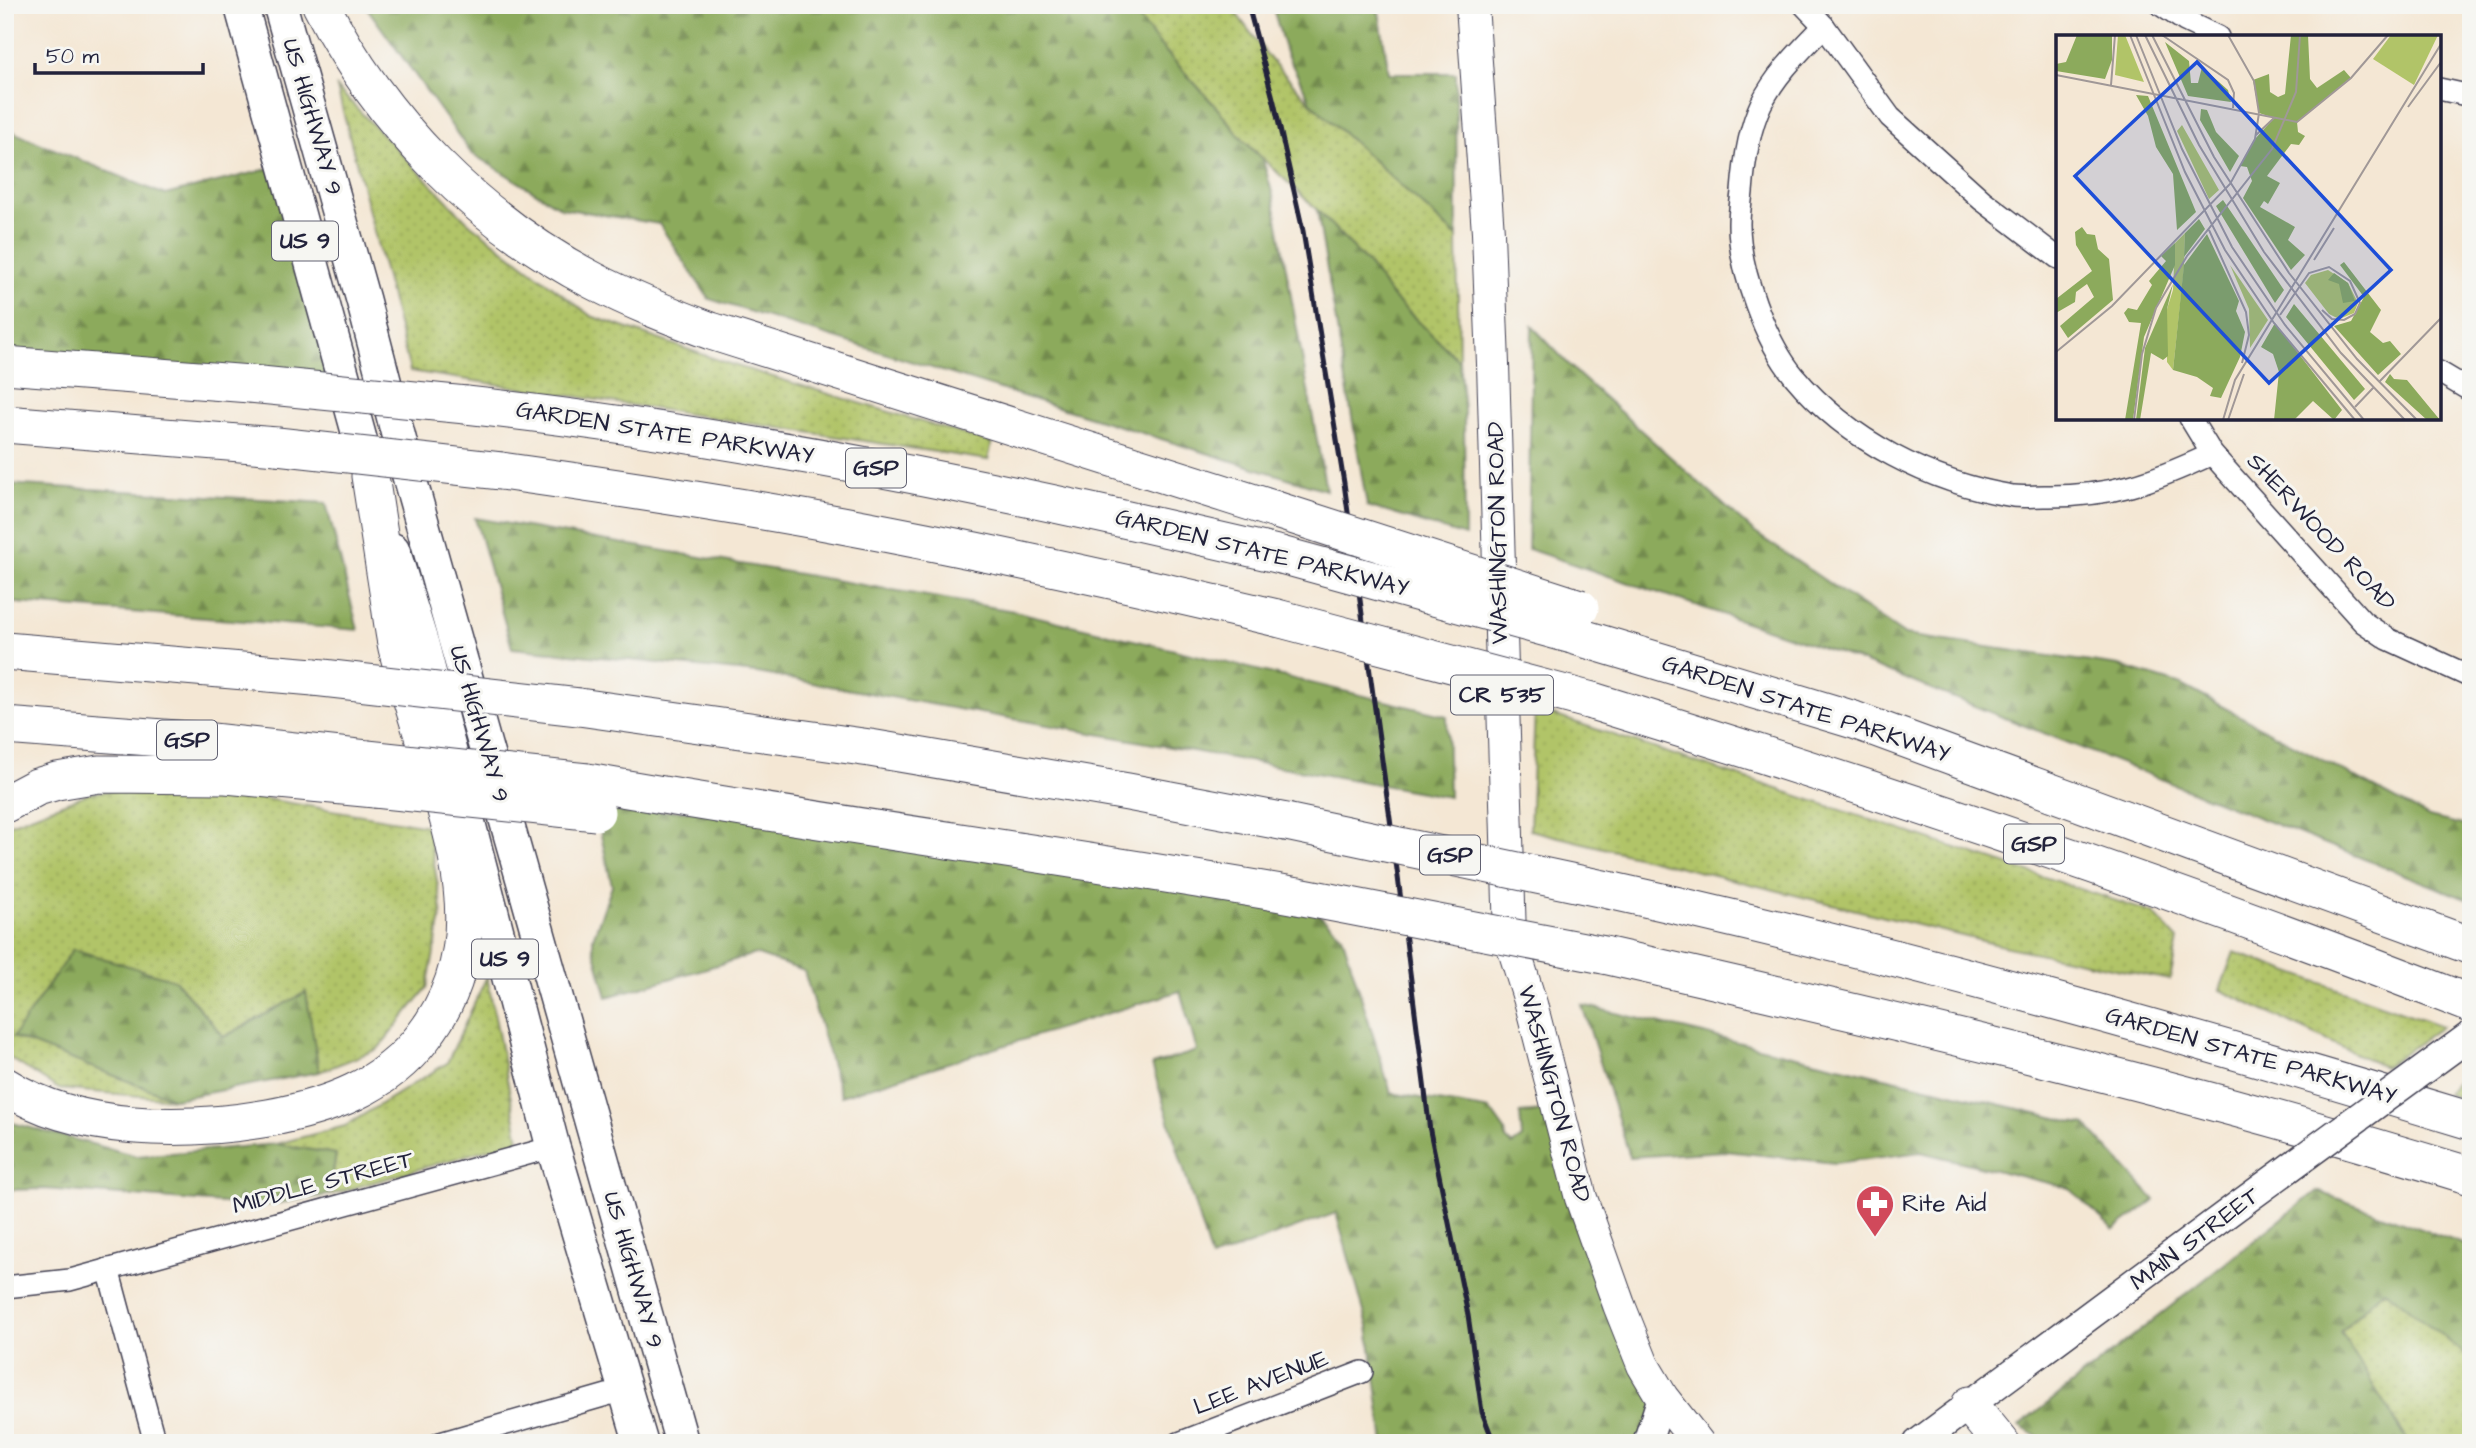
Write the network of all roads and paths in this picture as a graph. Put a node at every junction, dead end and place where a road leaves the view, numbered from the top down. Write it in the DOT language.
graph roads {
  1 [pos="241,5"];
  2 [pos="280,5"];
  3 [pos="321,5"];
  4 [pos="1472,5"];
  5 [pos="1804,5"];
  6 [pos="2161,5"];
  7 [pos="1824,26"];
  8 [pos="2214,35"];
  9 [pos="2441,89"];
  10 [pos="2471,96"];
  11 [pos="2056,256"];
  12 [pos="5,365"];
  13 [pos="2441,373"];
  14 [pos="2471,391"];
  15 [pos="2191,420"];
  16 [pos="5,424"];
  17 [pos="2212,454"];
  18 [pos="370,476"];
  19 [pos="1576,622"];
  20 [pos="5,651"];
  21 [pos="2471,677"];
  22 [pos="5,726"];
  23 [pos="371,774"];
  24 [pos="5,804"];
  25 [pos="2471,946"];
  26 [pos="2471,1004"];
  27 [pos="2471,1035"];
  28 [pos="5,1086"];
  29 [pos="2471,1121"];
  30 [pos="553,1147"];
  31 [pos="2471,1176"];
  32 [pos="108,1269"];
  33 [pos="5,1287"];
  34 [pos="1362,1371"];
  35 [pos="624,1390"];
  36 [pos="1662,1397"];
  37 [pos="1970,1405"];
  38 [pos="155,1443"];
  39 [pos="440,1443"];
  40 [pos="641,1443"];
  41 [pos="682,1443"];
  42 [pos="1179,1443"];
  43 [pos="1647,1443"];
  44 [pos="1699,1443"];
  45 [pos="1918,1443"];
  46 [pos="2001,1443"];
  1 -- 18 [label="highway, US HIGHWAY 9 / US 9"];
  2 -- 41 [label="highway, US HIGHWAY 9 / US 9"];
  3 -- 19 [label="highway, bridge"];
  4 -- 36 [label="main road, WASHINGTON ROAD / CR 535"];
  5 -- 7 [label="street"];
  6 -- 8 [label="street"];
  7 -- 11 [label="street"];
  7 -- 17 [label="street"];
  9 -- 10 [label="street"];
  12 -- 19 [label="highway, GARDEN STATE PARKWAY / GSP, bridge"];
  13 -- 14 [label="street"];
  15 -- 17 [label="street, SHERWOOD ROAD"];
  16 -- 26 [label="highway, GSP, bridge"];
  17 -- 21 [label="street, SHERWOOD ROAD"];
  18 -- 28 [label="highway"];
  18 -- 30 [label="highway, US HIGHWAY 9 / US 9"];
  19 -- 25 [label="highway, GARDEN STATE PARKWAY / GSP"];
  20 -- 29 [label="highway, GARDEN STATE PARKWAY / GSP, bridge"];
  22 -- 23 [label="highway, GSP"];
  23 -- 24 [label="highway"];
  23 -- 31 [label="highway, bridge"];
  27 -- 37 [label="main road, MAIN STREET, bridge"];
  30 -- 32 [label="street, MIDDLE STREET"];
  30 -- 35 [label="highway, US HIGHWAY 9 / US 9"];
  32 -- 33 [label="street, MIDDLE STREET"];
  32 -- 38 [label="street"];
  34 -- 42 [label="street, LEE AVENUE"];
  35 -- 39 [label="street"];
  35 -- 40 [label="highway, US HIGHWAY 9 / US 9"];
  36 -- 43 [label="main road"];
  36 -- 44 [label="main road, WASHINGTON ROAD / CR 535"];
  37 -- 45 [label="main road, MAIN STREET"];
  37 -- 46 [label="highway"];
}
